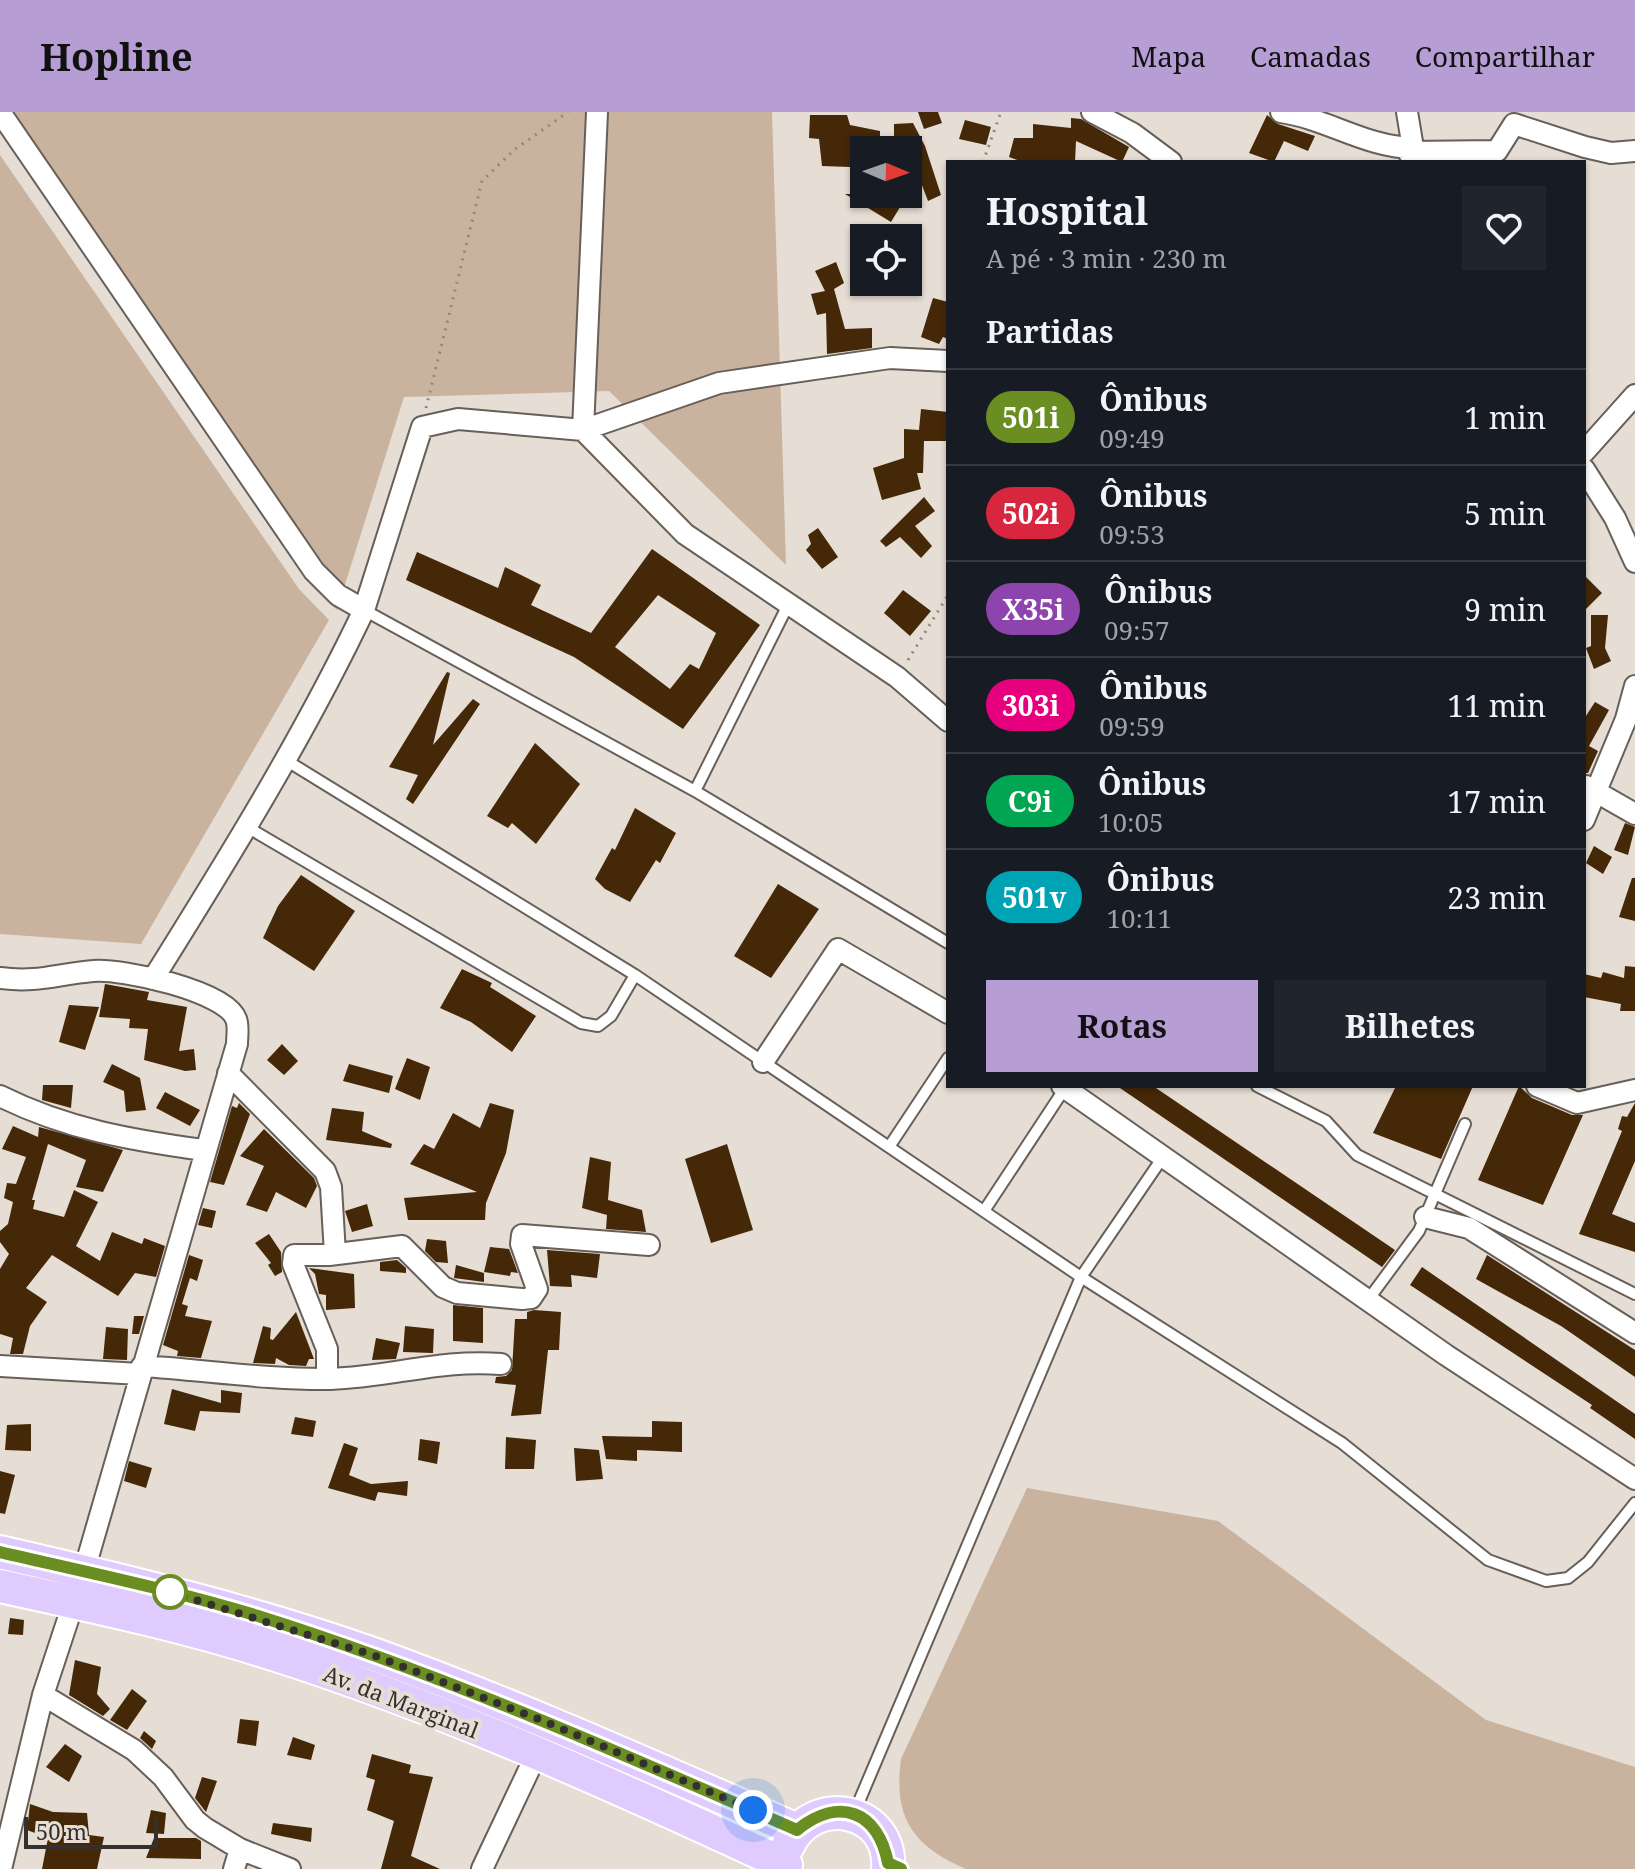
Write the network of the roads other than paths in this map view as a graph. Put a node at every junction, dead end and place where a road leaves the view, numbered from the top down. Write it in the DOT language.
graph roads {
  1 [pos="0,112"];
  2 [pos="597,112"];
  3 [pos="1092,112"];
  4 [pos="1281,112"];
  5 [pos="1407,112"];
  6 [pos="1540,121"];
  7 [pos="1635,151"];
  8 [pos="1419,155"];
  9 [pos="1168,160"];
  10 [pos="946,361"];
  11 [pos="1635,395"];
  12 [pos="583,430"];
  13 [pos="1586,450"];
  14 [pos="1586,472"];
  15 [pos="1635,557"];
  16 [pos="788,605"];
  17 [pos="364,610"];
  18 [pos="1635,686"];
  19 [pos="946,719"];
  20 [pos="284,759"];
  21 [pos="1589,789"];
  22 [pos="695,791"];
  23 [pos="1635,814"];
  24 [pos="247,827"];
  25 [pos="946,942"];
  26 [pos="635,975"];
  27 [pos="0,978"];
  28 [pos="153,979"];
  29 [pos="946,1012"];
  30 [pos="946,1061"];
  31 [pos="763,1062"];
  32 [pos="228,1073"];
  33 [pos="1063,1088"];
  34 [pos="1065,1088"];
  35 [pos="1261,1088"];
  36 [pos="1542,1088"];
  37 [pos="1635,1090"];
  38 [pos="0,1096"];
  39 [pos="1465,1124"];
  40 [pos="889,1147"];
  41 [pos="203,1150"];
  42 [pos="1163,1157"];
  43 [pos="1435,1194"];
  44 [pos="984,1211"];
  45 [pos="1425,1217"];
  46 [pos="649,1245"];
  47 [pos="335,1254"];
  48 [pos="1081,1277"];
  49 [pos="1635,1294"];
  50 [pos="1368,1300"];
  51 [pos="1635,1333"];
  52 [pos="501,1364"];
  53 [pos="0,1366"];
  54 [pos="141,1370"];
  55 [pos="327,1379"];
  56 [pos="1635,1479"];
  57 [pos="1635,1503"];
  58 [pos="0,1552"];
  59 [pos="84,1571"];
  60 [pos="0,1586"];
  61 [pos="75,1602"];
  62 [pos="43,1695"];
  63 [pos="536,1755"];
  64 [pos="854,1814"];
  65 [pos="797,1830"];
  66 [pos="240,1849"];
  67 [pos="1,1856"];
  68 [pos="786,1867"];
  69 [pos="892,1867"];
  70 [pos="234,1869"];
  71 [pos="290,1869"];
  72 [pos="482,1869"];
  1 -- 17 [label="street"];
  2 -- 12 [label="street"];
  3 -- 9 [label="street"];
  4 -- 8 [label="street"];
  5 -- 8 [label="street"];
  6 -- 7 [label="street"];
  6 -- 8 [label="street"];
  10 -- 12 [label="street"];
  11 -- 13 [label="street"];
  12 -- 16 [label="street"];
  12 -- 17 [label="street"];
  14 -- 15 [label="street"];
  16 -- 19 [label="street"];
  16 -- 22 [label="lane"];
  17 -- 20 [label="street"];
  17 -- 22 [label="lane"];
  18 -- 21 [label="street"];
  20 -- 24 [label="street"];
  20 -- 26 [label="lane"];
  21 -- 23 [label="street"];
  22 -- 25 [label="lane"];
  24 -- 26 [label="lane"];
  24 -- 28 [label="street"];
  26 -- 31 [label="lane"];
  27 -- 28 [label="street"];
  28 -- 32 [label="street"];
  29 -- 31 [label="street"];
  30 -- 40 [label="lane"];
  31 -- 40 [label="lane"];
  32 -- 41 [label="street"];
  32 -- 47 [label="street"];
  33 -- 44 [label="lane"];
  34 -- 42 [label="street"];
  35 -- 43 [label="lane"];
  36 -- 37 [label="street"];
  38 -- 41 [label="street"];
  39 -- 43 [label="lane"];
  40 -- 44 [label="lane"];
  41 -- 54 [label="street"];
  42 -- 48 [label="lane"];
  42 -- 50 [label="street"];
  43 -- 45 [label="lane"];
  43 -- 49 [label="lane"];
  44 -- 48 [label="lane"];
  45 -- 50 [label="lane"];
  45 -- 51 [label="street"];
  46 -- 47 [label="street"];
  47 -- 55 [label="street"];
  48 -- 57 [label="lane"];
  48 -- 64 [label="lane"];
  50 -- 56 [label="street"];
  52 -- 55 [label="street"];
  53 -- 54 [label="street"];
  54 -- 55 [label="street"];
  54 -- 59 [label="street"];
  58 -- 59 [label="main road, Av. da Marginal"];
  59 -- 61 [label="street"];
  59 -- 65 [label="main road, Av. da Marginal"];
  60 -- 61 [label="main road, Av. da Marginal"];
  61 -- 62 [label="street"];
  61 -- 63 [label="main road, Av. da Marginal"];
  62 -- 66 [label="street"];
  62 -- 67 [label="street"];
  63 -- 68 [label="main road, Av. da Marginal"];
  63 -- 72 [label="street"];
  64 -- 65 [label="main road"];
  64 -- 69 [label="main road"];
  65 -- 68 [label="main road"];
  66 -- 70 [label="street"];
  66 -- 71 [label="street"];
}
